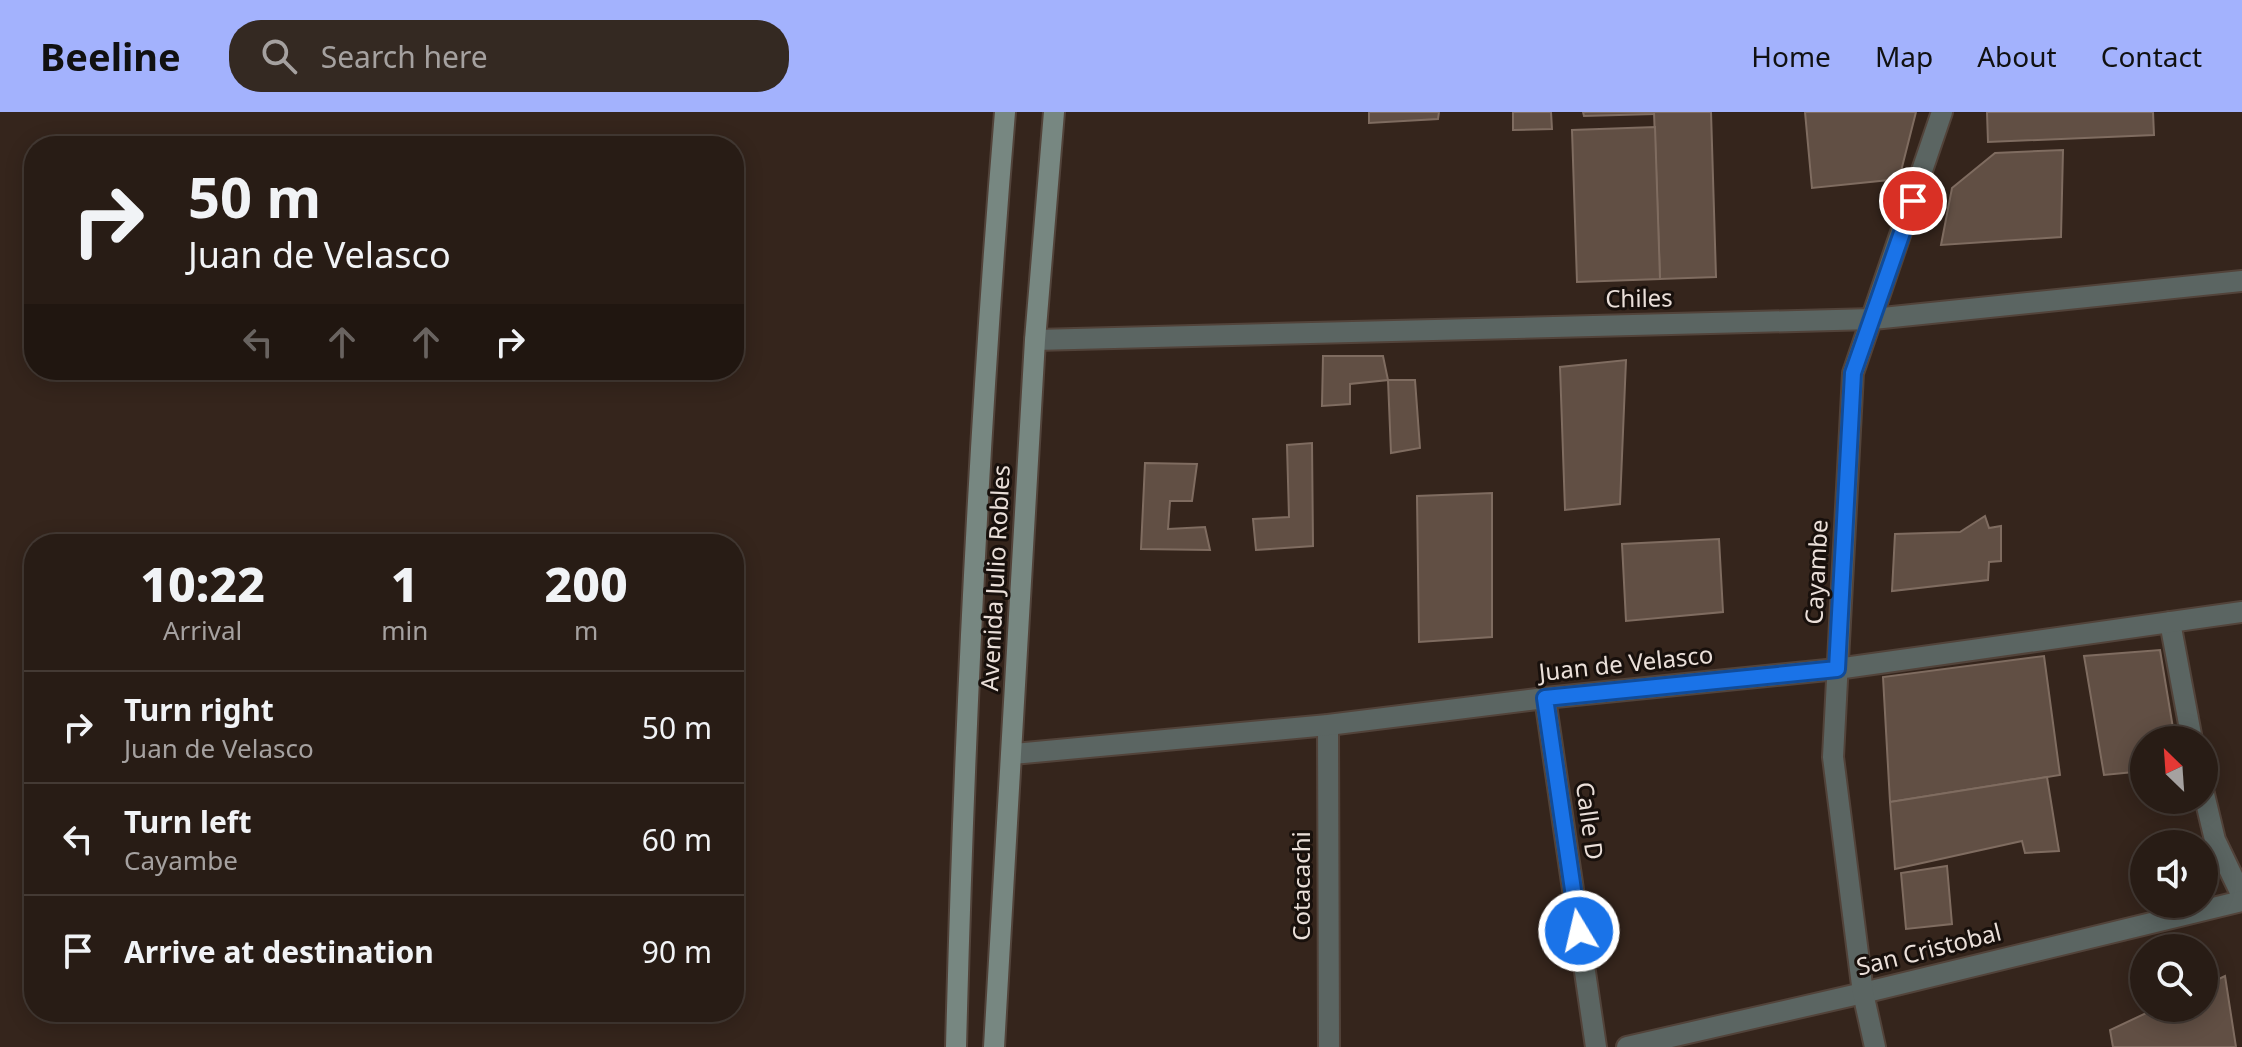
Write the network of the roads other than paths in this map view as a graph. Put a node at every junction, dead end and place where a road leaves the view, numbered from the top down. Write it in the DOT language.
graph roads {
  1 [pos="1005,112"];
  2 [pos="1054,112"];
  3 [pos="1942,112"];
  4 [pos="2242,281"];
  5 [pos="1873,319"];
  6 [pos="1035,340"];
  7 [pos="2242,612"];
  8 [pos="2170,622"];
  9 [pos="1837,669"];
  10 [pos="1545,698"];
  11 [pos="1328,725"];
  12 [pos="2189,726"];
  13 [pos="1013,754"];
  14 [pos="2209,814"];
  15 [pos="2242,898"];
  16 [pos="1863,993"];
  17 [pos="956,1047"];
  18 [pos="994,1047"];
  19 [pos="1329,1047"];
  20 [pos="1596,1047"];
  21 [pos="1627,1047"];
  22 [pos="1875,1047"];
  1 -- 17 [label="main road, Avenida Julio Robles"];
  2 -- 6 [label="main road, Avenida Julio Robles"];
  3 -- 5 [label="street, Cayambe"];
  4 -- 5 [label="street, Chiles"];
  5 -- 6 [label="street, Chiles"];
  5 -- 9 [label="street, Cayambe"];
  6 -- 13 [label="main road, Avenida Julio Robles"];
  7 -- 8 [label="street, Juan de Velasco"];
  8 -- 9 [label="street, Juan de Velasco"];
  8 -- 12 [label="street"];
  9 -- 10 [label="street, Juan de Velasco"];
  9 -- 16 [label="street, Cayambe"];
  10 -- 11 [label="street, Juan de Velasco"];
  10 -- 20 [label="street, Calle D"];
  11 -- 13 [label="street, Juan de Velasco"];
  11 -- 19 [label="street, Cotacachi"];
  13 -- 18 [label="main road, Avenida Julio Robles"];
  14 -- 15 [label="street"];
  15 -- 16 [label="street, San Cristobal"];
  16 -- 21 [label="street, San Cristobal"];
  16 -- 22 [label="street, Cayambe"];
}
